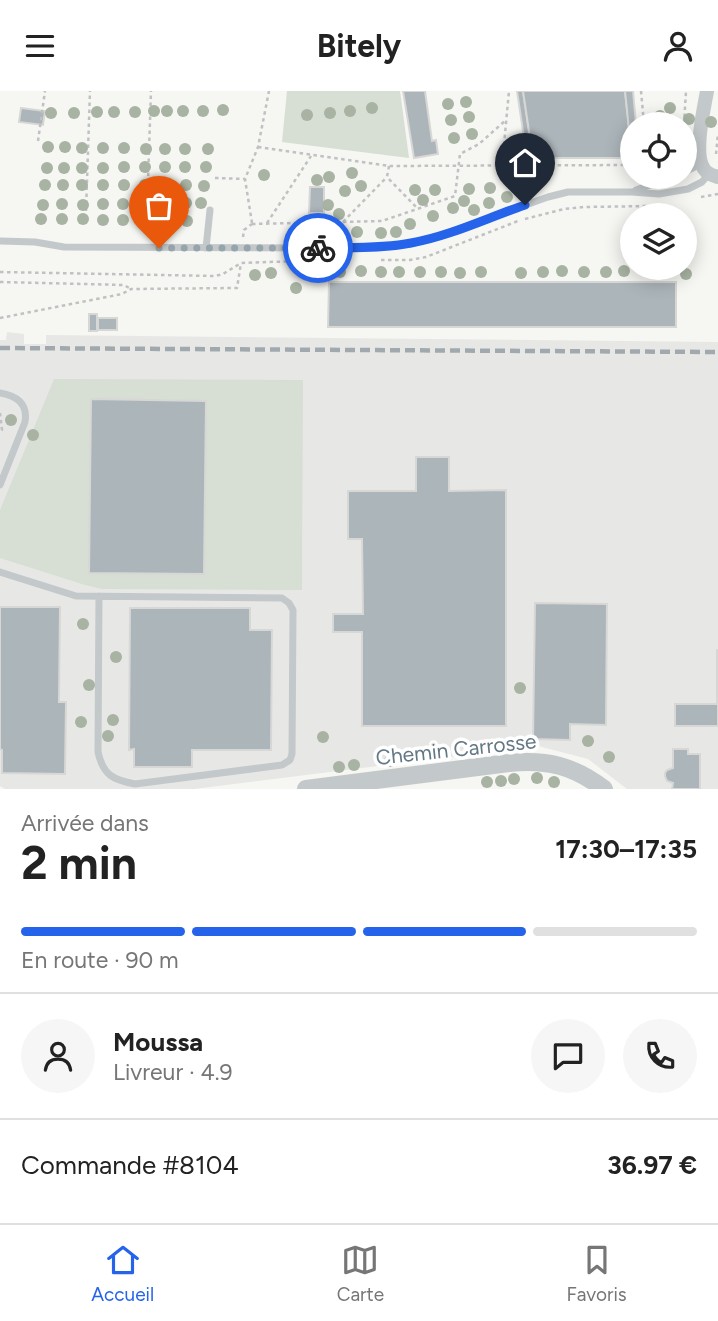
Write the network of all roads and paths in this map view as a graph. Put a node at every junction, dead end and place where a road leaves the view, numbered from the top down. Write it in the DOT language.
graph roads {
  1 [pos="45,91"];
  2 [pos="90,91"];
  3 [pos="151,91"];
  4 [pos="269,91"];
  5 [pos="509,91"];
  6 [pos="641,91"];
  7 [pos="686,91"];
  8 [pos="706,91"];
  9 [pos="643,112"];
  10 [pos="685,112"];
  11 [pos="506,120"];
  12 [pos="718,133"];
  13 [pos="38,141"];
  14 [pos="258,147"];
  15 [pos="311,156"];
  16 [pos="620,165"];
  17 [pos="389,166"];
  18 [pos="459,166"];
  19 [pos="502,166"];
  20 [pos="711,169"];
  21 [pos="387,177"];
  22 [pos="215,178"];
  23 [pos="245,179"];
  24 [pos="640,189"];
  25 [pos="632,192"];
  26 [pos="718,194"];
  27 [pos="701,197"];
  28 [pos="418,209"];
  29 [pos="210,210"];
  30 [pos="86,211"];
  31 [pos="148,211"];
  32 [pos="342,222"];
  33 [pos="252,224"];
  34 [pos="267,224"];
  35 [pos="243,239"];
  36 [pos="0,241"];
  37 [pos="206,248"];
  38 [pos="241,255"];
  39 [pos="0,282"];
  40 [pos="131,289"];
  41 [pos="0,318"];
  42 [pos="0,393"];
  43 [pos="0,413"];
  44 [pos="0,431"];
  45 [pos="0,485"];
  46 [pos="0,572"];
  47 [pos="99,596"];
  48 [pos="329,788"];
  49 [pos="306,789"];
  50 [pos="604,789"];
  1 -- 13 [label="path"];
  2 -- 30 [label="path"];
  3 -- 31 [label="path"];
  4 -- 14 [label="path"];
  5 -- 11 [label="path"];
  6 -- 9 [label="path"];
  7 -- 10 [label="path"];
  8 -- 20 [label="street"];
  11 -- 18 [label="path"];
  11 -- 19 [label="path"];
  12 -- 20 [label="path"];
  14 -- 15 [label="path"];
  14 -- 23 [label="path"];
  15 -- 17 [label="path"];
  15 -- 34 [label="path"];
  16 -- 19 [label="path"];
  17 -- 18 [label="path"];
  17 -- 21 [label="path"];
  18 -- 19 [label="path"];
  18 -- 28 [label="path"];
  20 -- 25 [label="lane"];
  21 -- 28 [label="path"];
  21 -- 32 [label="path"];
  22 -- 23 [label="path"];
  23 -- 33 [label="path"];
  24 -- 25 [label="lane"];
  25 -- 37 [label="lane"];
  26 -- 27 [label="path"];
  28 -- 32 [label="path"];
  29 -- 37 [label="lane"];
  32 -- 34 [label="path"];
  33 -- 34 [label="path"];
  33 -- 35 [label="path"];
  36 -- 37 [label="lane"];
  38 -- 40 [label="path"];
  39 -- 40 [label="path"];
  40 -- 41 [label="path"];
  42 -- 45 [label="lane"];
  43 -- 44 [label="path"];
  46 -- 47 [label="lane"];
  47 -- 47 [label="lane"];
  48 -- 49 [label="street, Chemin Carrosse"];
  48 -- 50 [label="street, Chemin Carrosse"];
}
